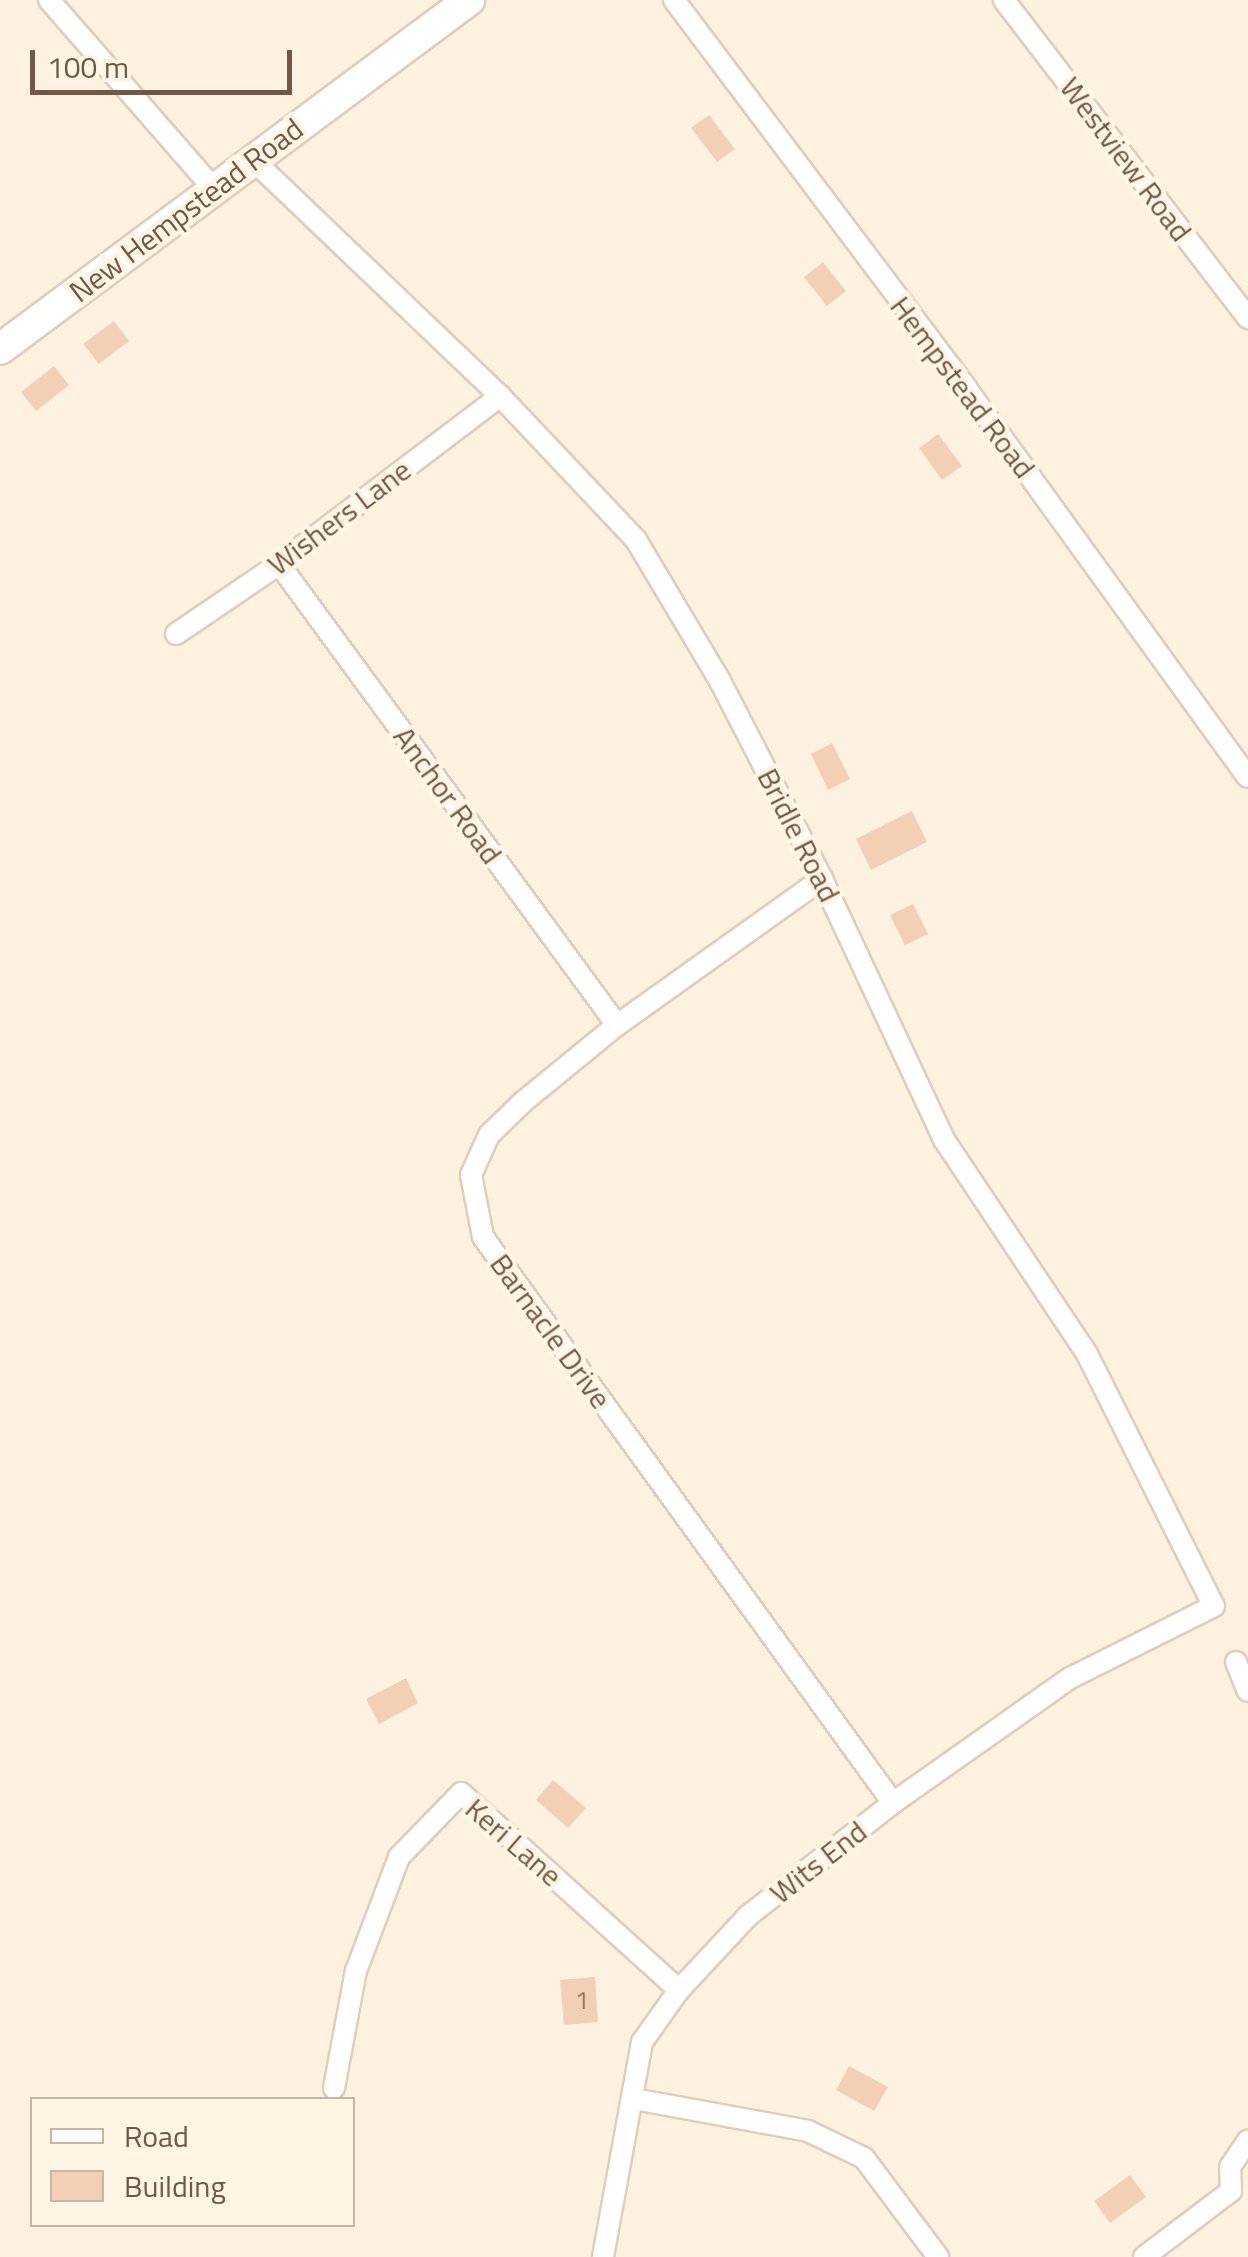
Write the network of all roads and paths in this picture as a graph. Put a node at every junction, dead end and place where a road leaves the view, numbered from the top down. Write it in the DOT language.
graph roads {
  1 [pos="49,0"];
  2 [pos="470,0"];
  3 [pos="674,0"];
  4 [pos="1004,0"];
  5 [pos="253,160"];
  6 [pos="214,188"];
  7 [pos="1248,318"];
  8 [pos="0,349"];
  9 [pos="500,396"];
  10 [pos="278,564"];
  11 [pos="176,634"];
  12 [pos="1248,777"];
  13 [pos="822,879"];
  14 [pos="616,1025"];
  15 [pos="1214,1606"];
  16 [pos="1236,1662"];
  17 [pos="1248,1691"];
  18 [pos="894,1803"];
  19 [pos="679,1990"];
  20 [pos="334,2088"];
  21 [pos="634,2099"];
  22 [pos="1248,2140"];
  23 [pos="1240,2195"];
  24 [pos="603,2257"];
  25 [pos="938,2257"];
  26 [pos="1144,2257"];
  1 -- 6 [label="street"];
  2 -- 5 [label="street, New Hempstead Road"];
  3 -- 12 [label="street, Hempstead Road"];
  4 -- 7 [label="street, Westview Road"];
  5 -- 6 [label="street, New Hempstead Road"];
  5 -- 9 [label="street, Bridle Road"];
  6 -- 8 [label="street, New Hempstead Road"];
  9 -- 10 [label="street, Wishers Lane"];
  9 -- 13 [label="street, Bridle Road"];
  10 -- 11 [label="street, Wishers Lane"];
  10 -- 14 [label="street, Anchor Road"];
  13 -- 14 [label="street, Barnacle Drive"];
  13 -- 15 [label="street, Bridle Road"];
  14 -- 18 [label="street, Barnacle Drive"];
  15 -- 18 [label="street, Wits End"];
  16 -- 17 [label="street"];
  18 -- 19 [label="street, Wits End"];
  19 -- 20 [label="street, Keri Lane"];
  19 -- 21 [label="street, Wits End"];
  21 -- 24 [label="street, Wits End"];
  21 -- 25 [label="street"];
  22 -- 23 [label="street"];
  23 -- 26 [label="street"];
}
